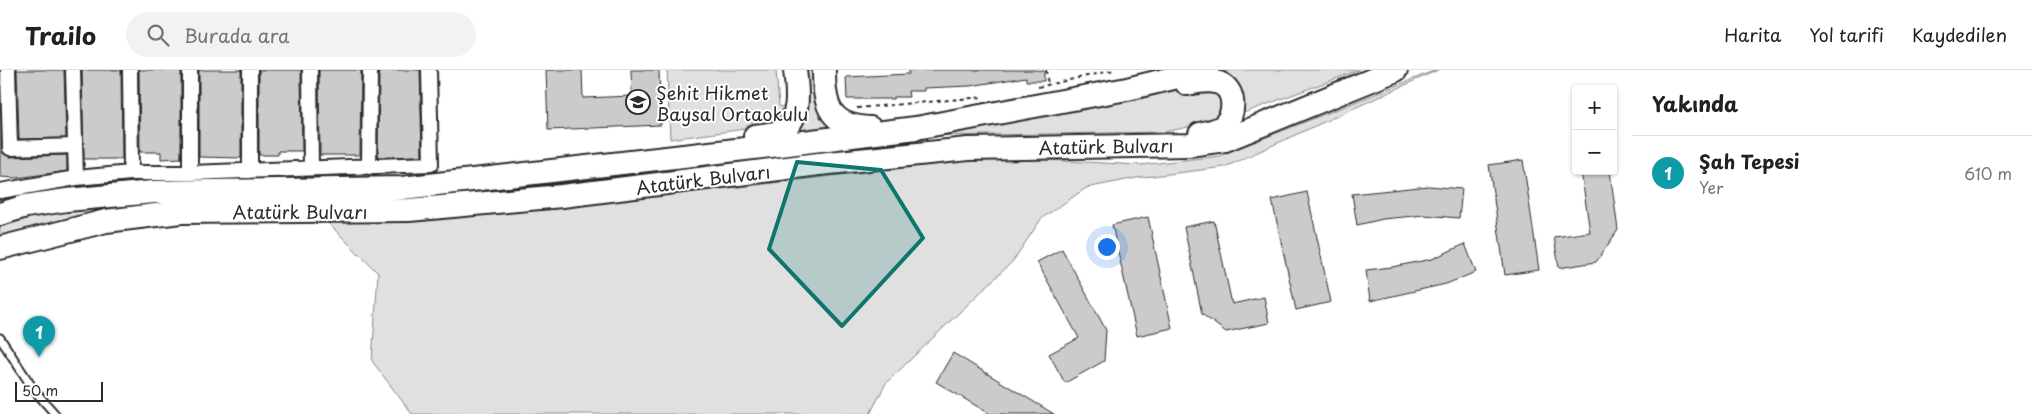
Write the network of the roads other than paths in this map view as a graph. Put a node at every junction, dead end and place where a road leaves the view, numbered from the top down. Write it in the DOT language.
graph roads {
  1 [pos="8,70"];
  2 [pos="73,70"];
  3 [pos="130,70"];
  4 [pos="190,70"];
  5 [pos="250,70"];
  6 [pos="310,70"];
  7 [pos="370,70"];
  8 [pos="429,70"];
  9 [pos="795,70"];
  10 [pos="835,70"];
  11 [pos="1207,70"];
  12 [pos="1396,70"];
  13 [pos="824,71"];
  14 [pos="1127,89"];
  15 [pos="916,128"];
  16 [pos="75,146"];
  17 [pos="1125,146"];
  18 [pos="369,167"];
  19 [pos="311,168"];
  20 [pos="250,171"];
  21 [pos="131,173"];
  22 [pos="190,173"];
  23 [pos="513,176"];
  24 [pos="76,178"];
  25 [pos="0,192"];
  26 [pos="0,214"];
  27 [pos="0,248"];
  28 [pos="0,338"];
  29 [pos="55,414"];
  1 -- 16 [label="street"];
  2 -- 16 [label="street"];
  3 -- 21 [label="street"];
  4 -- 22 [label="street"];
  5 -- 20 [label="street"];
  6 -- 19 [label="street"];
  7 -- 18 [label="street"];
  8 -- 18 [label="street"];
  9 -- 23 [label="highway"];
  10 -- 13 [label="street"];
  11 -- 14 [label="highway, Atatürk Bulvarı"];
  12 -- 17 [label="highway, Atatürk Bulvarı"];
  13 -- 15 [label="highway"];
  14 -- 15 [label="highway, Atatürk Bulvarı"];
  14 -- 17 [label="highway"];
  15 -- 23 [label="highway, Atatürk Bulvarı"];
  16 -- 24 [label="street"];
  17 -- 27 [label="highway, Atatürk Bulvarı"];
  18 -- 19 [label="street"];
  19 -- 20 [label="street"];
  20 -- 22 [label="street"];
  21 -- 22 [label="street"];
  21 -- 24 [label="street"];
  23 -- 26 [label="highway, Atatürk Bulvarı"];
  24 -- 25 [label="street"];
  28 -- 29 [label="lane"];
}
